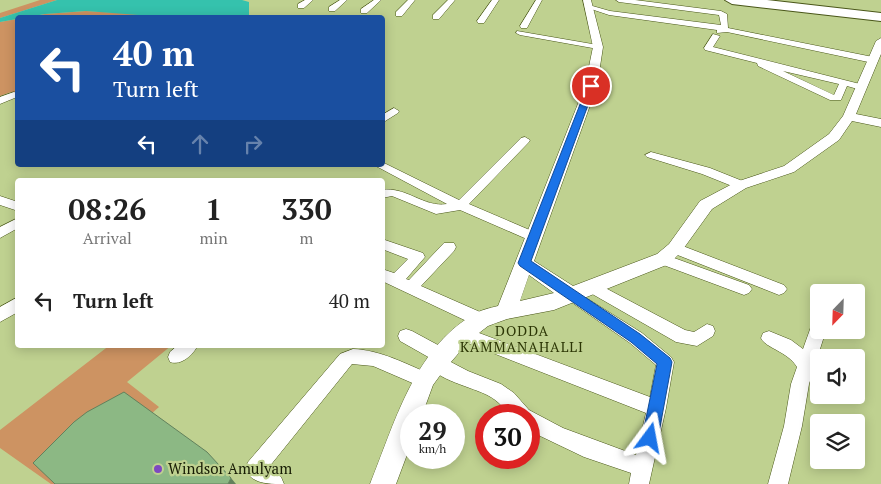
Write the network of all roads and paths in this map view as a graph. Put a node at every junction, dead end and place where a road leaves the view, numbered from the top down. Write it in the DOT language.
graph roads {
  1 [pos="310,0"];
  2 [pos="344,0"];
  3 [pos="378,0"];
  4 [pos="412,0"];
  5 [pos="452,0"];
  6 [pos="496,0"];
  7 [pos="539,0"];
  8 [pos="619,0"];
  9 [pos="732,0"];
  10 [pos="778,0"];
  11 [pos="588,4"];
  12 [pos="301,6"];
  13 [pos="332,9"];
  14 [pos="364,12"];
  15 [pos="881,12"];
  16 [pos="399,14"];
  17 [pos="436,17"];
  18 [pos="881,17"];
  19 [pos="481,21"];
  20 [pos="881,41"];
  21 [pos="598,47"];
  22 [pos="873,60"];
  23 [pos="844,83"];
  24 [pos="862,86"];
  25 [pos="14,95"];
  26 [pos="0,101"];
  27 [pos="394,111"];
  28 [pos="849,116"];
  29 [pos="385,118"];
  30 [pos="881,122"];
  31 [pos="525,140"];
  32 [pos="651,155"];
  33 [pos="384,167"];
  34 [pos="741,185"];
  35 [pos="385,193"];
  36 [pos="0,200"];
  37 [pos="15,206"];
  38 [pos="460,206"];
  39 [pos="15,224"];
  40 [pos="0,233"];
  41 [pos="534,237"];
  42 [pos="385,245"];
  43 [pos="449,247"];
  44 [pos="669,254"];
  45 [pos="524,263"];
  46 [pos="389,277"];
  47 [pos="411,287"];
  48 [pos="592,287"];
  49 [pos="744,289"];
  50 [pos="779,290"];
  51 [pos="572,295"];
  52 [pos="15,305"];
  53 [pos="506,310"];
  54 [pos="0,316"];
  55 [pos="482,320"];
  56 [pos="707,330"];
  57 [pos="463,334"];
  58 [pos="406,336"];
  59 [pos="769,338"];
  60 [pos="814,339"];
  61 [pos="186,348"];
  62 [pos="176,357"];
  63 [pos="805,365"];
  64 [pos="435,366"];
  65 [pos="512,404"];
  66 [pos="657,408"];
  67 [pos="540,427"];
  68 [pos="641,476"];
  69 [pos="274,484"];
  70 [pos="383,484"];
  71 [pos="778,484"];
  1 -- 12 [label="street"];
  2 -- 13 [label="street"];
  3 -- 14 [label="street"];
  4 -- 16 [label="street"];
  5 -- 17 [label="street"];
  6 -- 19 [label="street"];
  7 -- 21 [label="street"];
  8 -- 11 [label="street"];
  9 -- 18 [label="highway"];
  10 -- 15 [label="highway"];
  11 -- 21 [label="street"];
  20 -- 22 [label="street"];
  21 -- 41 [label="street"];
  22 -- 24 [label="street"];
  22 -- 24 [label="street"];
  23 -- 23 [label="street"];
  23 -- 24 [label="street"];
  24 -- 28 [label="street"];
  25 -- 26 [label="street"];
  27 -- 29 [label="street"];
  28 -- 30 [label="street"];
  28 -- 34 [label="street"];
  31 -- 38 [label="street"];
  32 -- 34 [label="street"];
  33 -- 38 [label="street"];
  34 -- 44 [label="street"];
  35 -- 38 [label="street"];
  36 -- 37 [label="street"];
  38 -- 41 [label="street"];
  39 -- 40 [label="street"];
  41 -- 45 [label="street"];
  42 -- 46 [label="street"];
  43 -- 47 [label="street"];
  44 -- 48 [label="street"];
  44 -- 49 [label="street"];
  44 -- 50 [label="street"];
  45 -- 51 [label="street"];
  45 -- 53 [label="street"];
  46 -- 47 [label="street"];
  47 -- 55 [label="street"];
  48 -- 51 [label="street"];
  48 -- 56 [label="street"];
  51 -- 53 [label="street"];
  51 -- 66 [label="street"];
  52 -- 54 [label="street"];
  53 -- 55 [label="street"];
  55 -- 57 [label="street"];
  57 -- 64 [label="street"];
  57 -- 66 [label="street"];
  58 -- 64 [label="street"];
  59 -- 63 [label="street"];
  60 -- 63 [label="street"];
  61 -- 62 [label="street"];
  63 -- 71 [label="street"];
  64 -- 65 [label="street"];
  64 -- 69 [label="street"];
  64 -- 70 [label="street"];
  66 -- 68 [label="street"];
  67 -- 68 [label="street"];
}
